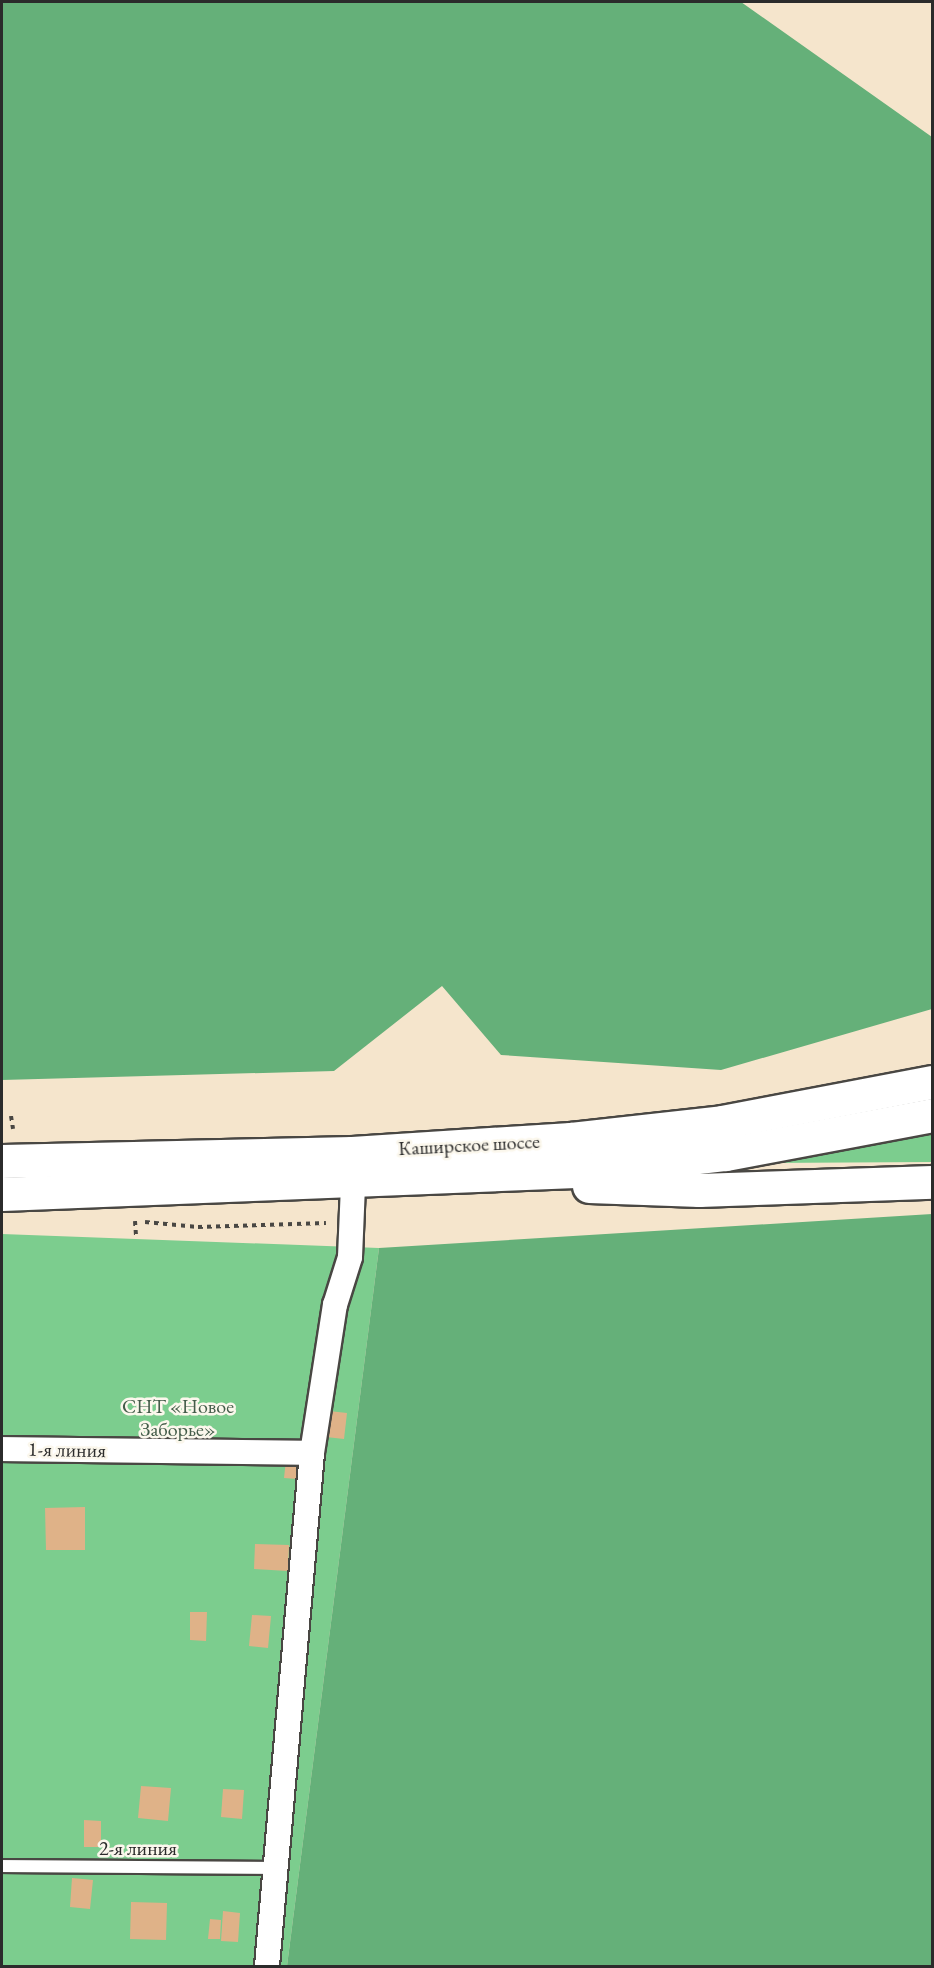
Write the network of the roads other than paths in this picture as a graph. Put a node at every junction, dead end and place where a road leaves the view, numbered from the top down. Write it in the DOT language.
graph roads {
  1 [pos="933,1082"];
  2 [pos="933,1115"];
  3 [pos="2,1161"];
  4 [pos="933,1182"];
  5 [pos="353,1184"];
  6 [pos="2,1194"];
  7 [pos="2,1449"];
  8 [pos="312,1453"];
  9 [pos="2,1866"];
  10 [pos="275,1868"];
  11 [pos="267,1966"];
  1 -- 3 [label="main road, Каширское шоссе"];
  2 -- 5 [label="main road, Каширское шоссе"];
  4 -- 5 [label="main road"];
  5 -- 6 [label="main road, Каширское шоссе"];
  5 -- 8 [label="street"];
  7 -- 8 [label="street, 1-я линия"];
  8 -- 10 [label="street"];
  9 -- 10 [label="lane, 2-я линия"];
  10 -- 11 [label="street"];
}
